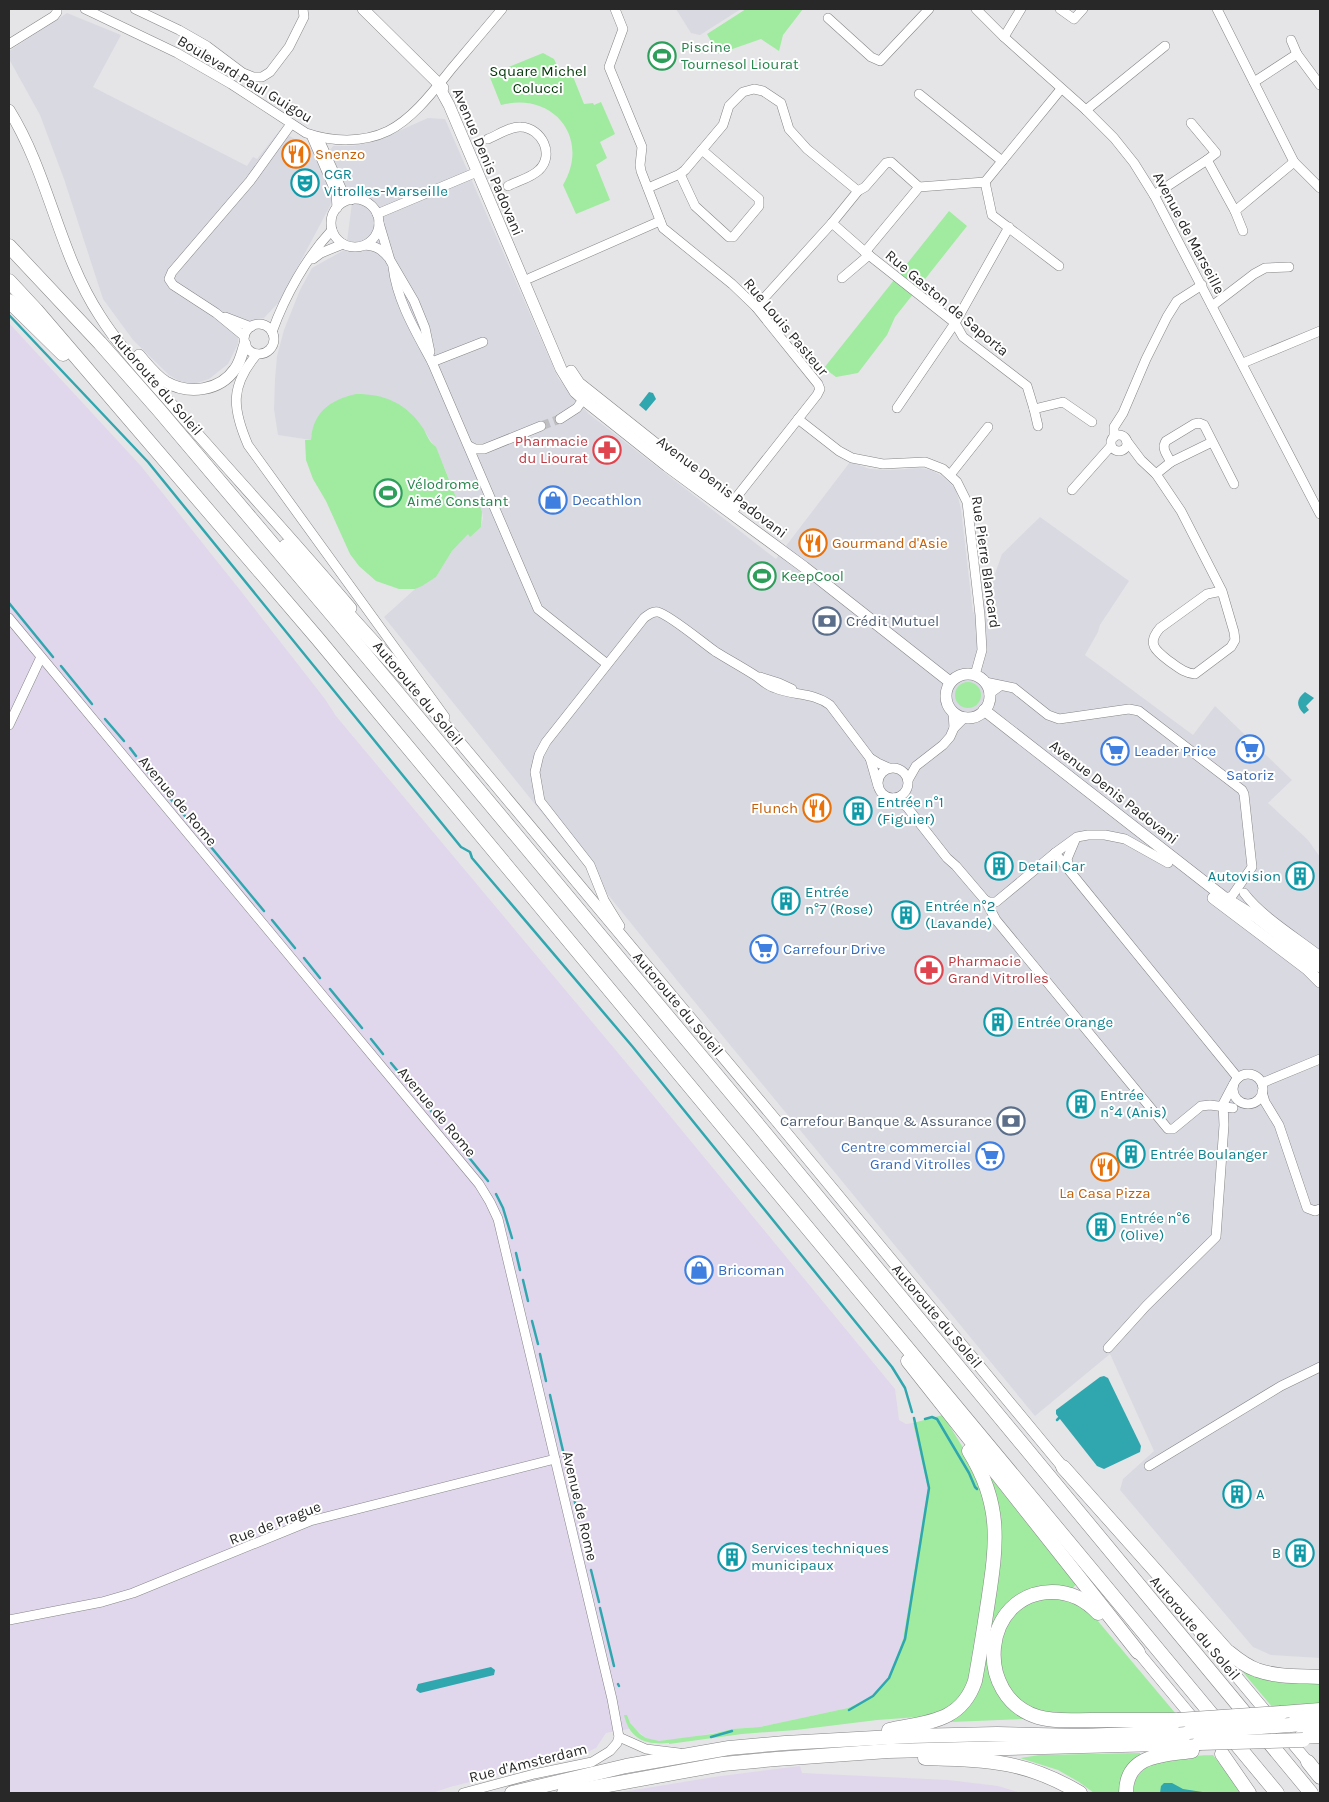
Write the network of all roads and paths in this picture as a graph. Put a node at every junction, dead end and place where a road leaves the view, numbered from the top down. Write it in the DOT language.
graph roads {
  1 [pos="57,9"];
  2 [pos="85,9"];
  3 [pos="135,9"];
  4 [pos="303,9"];
  5 [pos="363,9"];
  6 [pos="502,9"];
  7 [pos="616,9"];
  8 [pos="929,9"];
  9 [pos="976,9"];
  10 [pos="1021,9"];
  11 [pos="1060,9"];
  12 [pos="1083,9"];
  13 [pos="1217,9"];
  14 [pos="828,18"];
  15 [pos="1004,37"];
  16 [pos="1291,40"];
  17 [pos="9,44"];
  18 [pos="1165,46"];
  19 [pos="1297,54"];
  20 [pos="1254,82"];
  21 [pos="438,84"];
  22 [pos="1320,85"];
  23 [pos="1061,89"];
  24 [pos="919,94"];
  25 [pos="9,110"];
  26 [pos="1086,110"];
  27 [pos="1192,123"];
  28 [pos="291,124"];
  29 [pos="314,136"];
  30 [pos="488,139"];
  31 [pos="337,140"];
  32 [pos="702,150"];
  33 [pos="327,157"];
  34 [pos="1207,160"];
  35 [pos="1002,161"];
  36 [pos="1294,162"];
  37 [pos="477,172"];
  38 [pos="680,174"];
  39 [pos="985,182"];
  40 [pos="508,186"];
  41 [pos="919,187"];
  42 [pos="648,188"];
  43 [pos="1320,188"];
  44 [pos="858,191"];
  45 [pos="1154,195"];
  46 [pos="351,200"];
  47 [pos="337,208"];
  48 [pos="1235,211"];
  49 [pos="378,218"];
  50 [pos="660,221"];
  51 [pos="832,223"];
  52 [pos="1009,227"];
  53 [pos="332,230"];
  54 [pos="1243,231"];
  55 [pos="343,244"];
  56 [pos="365,245"];
  57 [pos="9,246"];
  58 [pos="867,254"];
  59 [pos="307,264"];
  60 [pos="392,264"];
  61 [pos="1059,266"];
  62 [pos="1289,267"];
  63 [pos="530,278"];
  64 [pos="842,278"];
  65 [pos="9,281"];
  66 [pos="1202,285"];
  67 [pos="83,287"];
  68 [pos="9,301"];
  69 [pos="1212,306"];
  70 [pos="282,307"];
  71 [pos="756,307"];
  72 [pos="216,313"];
  73 [pos="955,323"];
  74 [pos="262,325"];
  75 [pos="250,327"];
  76 [pos="1320,331"];
  77 [pos="272,332"];
  78 [pos="244,340"];
  79 [pos="484,342"];
  80 [pos="257,354"];
  81 [pos="432,362"];
  82 [pos="1243,364"];
  83 [pos="584,387"];
  84 [pos="112,399"];
  85 [pos="584,400"];
  86 [pos="897,408"];
  87 [pos="1034,409"];
  88 [pos="159,410"];
  89 [pos="1123,413"];
  90 [pos="562,418"];
  91 [pos="798,419"];
  92 [pos="1092,422"];
  93 [pos="541,426"];
  94 [pos="988,426"];
  95 [pos="1038,426"];
  96 [pos="1125,438"];
  97 [pos="1113,441"];
  98 [pos="1212,442"];
  99 [pos="469,446"];
  100 [pos="1122,450"];
  101 [pos="1141,460"];
  102 [pos="1171,462"];
  103 [pos="1156,474"];
  104 [pos="950,475"];
  105 [pos="1234,484"];
  106 [pos="1072,490"];
  107 [pos="1318,502"];
  108 [pos="731,504"];
  109 [pos="1320,514"];
  110 [pos="804,567"];
  111 [pos="1222,591"];
  112 [pos="9,618"];
  113 [pos="41,657"];
  114 [pos="607,664"];
  115 [pos="975,675"];
  116 [pos="950,682"];
  117 [pos="985,682"];
  118 [pos="410,683"];
  119 [pos="1000,686"];
  120 [pos="989,694"];
  121 [pos="984,710"];
  122 [pos="953,712"];
  123 [pos="965,717"];
  124 [pos="9,725"];
  125 [pos="954,728"];
  126 [pos="870,758"];
  127 [pos="916,766"];
  128 [pos="893,768"];
  129 [pos="482,769"];
  130 [pos="908,780"];
  131 [pos="880,792"];
  132 [pos="905,792"];
  133 [pos="894,798"];
  134 [pos="907,807"];
  135 [pos="1077,837"];
  136 [pos="1055,852"];
  137 [pos="1168,863"];
  138 [pos="1070,871"];
  139 [pos="1243,882"];
  140 [pos="1244,893"];
  141 [pos="1225,898"];
  142 [pos="985,900"];
  143 [pos="1256,917"];
  144 [pos="1244,920"];
  145 [pos="1320,956"];
  146 [pos="1320,967"];
  147 [pos="1307,969"];
  148 [pos="1320,977"];
  149 [pos="1320,982"];
  150 [pos="685,1012"];
  151 [pos="1320,1058"];
  152 [pos="1236,1081"];
  153 [pos="1262,1087"];
  154 [pos="1247,1103"];
  155 [pos="1223,1107"];
  156 [pos="1233,1108"];
  157 [pos="1270,1111"];
  158 [pos="1224,1125"];
  159 [pos="1320,1209"];
  160 [pos="826,1249"];
  161 [pos="1108,1348"];
  162 [pos="1320,1366"];
  163 [pos="944,1408"];
  164 [pos="554,1458"];
  165 [pos="1150,1466"];
  166 [pos="1064,1468"];
  167 [pos="9,1620"];
  168 [pos="1138,1652"];
  169 [pos="1320,1677"];
  170 [pos="1320,1710"];
  171 [pos="1178,1720"];
  172 [pos="1320,1723"];
  173 [pos="997,1734"];
  174 [pos="1320,1736"];
  175 [pos="619,1737"];
  176 [pos="852,1739"];
  177 [pos="1302,1739"];
  178 [pos="1320,1741"];
  179 [pos="1201,1746"];
  180 [pos="692,1754"];
  181 [pos="1222,1754"];
  182 [pos="776,1759"];
  183 [pos="1308,1762"];
  184 [pos="1320,1777"];
  185 [pos="464,1793"];
  186 [pos="512,1793"];
  187 [pos="564,1793"];
  188 [pos="1080,1793"];
  189 [pos="1126,1793"];
  190 [pos="1249,1793"];
  191 [pos="1256,1793"];
  192 [pos="1277,1793"];
  193 [pos="1311,1793"];
  1 -- 17 [label="street"];
  2 -- 28 [label="street, Boulevard Paul Guigou"];
  3 -- 4 [label="street"];
  5 -- 21 [label="main road"];
  6 -- 21 [label="street, Boulevard Paul Guigou"];
  7 -- 42 [label="street, Rue Louis Pasteur"];
  8 -- 14 [label="street"];
  9 -- 15 [label="street, Avenue de Marseille"];
  10 -- 15 [label="street"];
  11 -- 12 [label="street"];
  13 -- 20 [label="street"];
  15 -- 23 [label="street, Avenue de Marseille"];
  16 -- 19 [label="street"];
  18 -- 26 [label="street"];
  19 -- 20 [label="street"];
  19 -- 22 [label="street"];
  20 -- 36 [label="street"];
  21 -- 31 [label="street, Boulevard Paul Guigou"];
  21 -- 37 [label="main road, Avenue Denis Padovani"];
  21 -- 63 [label="main road, Avenue Denis Padovani"];
  23 -- 26 [label="street, Avenue de Marseille"];
  23 -- 35 [label="street"];
  24 -- 35 [label="street"];
  25 -- 67 [label="main road"];
  26 -- 45 [label="street, Avenue de Marseille"];
  27 -- 34 [label="street"];
  28 -- 29 [label="street, Boulevard Paul Guigou"];
  28 -- 72 [label="street"];
  29 -- 31 [label="street, Boulevard Paul Guigou"];
  29 -- 33 [label="street"];
  29 -- 47 [label="street"];
  30 -- 40 [label="street"];
  31 -- 33 [label="street"];
  32 -- 38 [label="street"];
  32 -- 38 [label="street"];
  32 -- 44 [label="street"];
  33 -- 46 [label="street"];
  34 -- 45 [label="street"];
  34 -- 48 [label="street"];
  35 -- 39 [label="street"];
  36 -- 43 [label="street"];
  36 -- 48 [label="street"];
  37 -- 49 [label="street"];
  37 -- 85 [label="main road, Avenue Denis Padovani"];
  38 -- 42 [label="street"];
  39 -- 41 [label="street"];
  39 -- 52 [label="street"];
  41 -- 44 [label="street"];
  41 -- 58 [label="street"];
  42 -- 50 [label="street, Rue Louis Pasteur"];
  44 -- 51 [label="street"];
  45 -- 66 [label="street, Avenue de Marseille"];
  46 -- 47 [label="street"];
  46 -- 49 [label="street"];
  47 -- 53 [label="street"];
  48 -- 54 [label="street"];
  49 -- 56 [label="street"];
  49 -- 60 [label="street"];
  50 -- 63 [label="street"];
  50 -- 71 [label="street, Rue Louis Pasteur"];
  51 -- 58 [label="street, Rue Gaston de Saporta"];
  51 -- 71 [label="street"];
  52 -- 61 [label="street"];
  52 -- 73 [label="street"];
  53 -- 55 [label="street"];
  53 -- 59 [label="street"];
  55 -- 56 [label="street"];
  55 -- 59 [label="street"];
  56 -- 60 [label="street"];
  57 -- 88 [label="highway, Autoroute du Soleil"];
  58 -- 64 [label="street"];
  58 -- 73 [label="street, Rue Gaston de Saporta"];
  59 -- 70 [label="street"];
  60 -- 81 [label="street"];
  62 -- 69 [label="street"];
  63 -- 83 [label="main road, Avenue Denis Padovani"];
  65 -- 84 [label="highway"];
  66 -- 69 [label="street, Avenue de Marseille"];
  66 -- 89 [label="street"];
  67 -- 78 [label="main road"];
  67 -- 118 [label="main road"];
  68 -- 84 [label="highway"];
  69 -- 82 [label="street, Avenue de Marseille"];
  70 -- 74 [label="street"];
  70 -- 77 [label="street"];
  71 -- 91 [label="street, Rue Louis Pasteur"];
  72 -- 75 [label="street"];
  72 -- 78 [label="street"];
  73 -- 86 [label="street"];
  73 -- 87 [label="street, Rue Gaston de Saporta"];
  74 -- 75 [label="street"];
  74 -- 77 [label="street"];
  75 -- 78 [label="street"];
  76 -- 82 [label="street"];
  77 -- 80 [label="street"];
  78 -- 80 [label="street"];
  79 -- 81 [label="street"];
  80 -- 129 [label="street"];
  81 -- 99 [label="street"];
  82 -- 107 [label="street, Avenue de Marseille"];
  83 -- 85 [label="street"];
  83 -- 108 [label="main road, Avenue Denis Padovani"];
  84 -- 160 [label="highway"];
  85 -- 90 [label="street"];
  85 -- 110 [label="main road, Avenue Denis Padovani"];
  87 -- 92 [label="street"];
  87 -- 95 [label="street, Rue Gaston de Saporta"];
  88 -- 118 [label="highway"];
  88 -- 193 [label="highway, Autoroute du Soleil"];
  89 -- 96 [label="street"];
  89 -- 97 [label="street"];
  91 -- 104 [label="street, Rue Pierre Blancard"];
  91 -- 108 [label="street"];
  93 -- 99 [label="street"];
  94 -- 104 [label="street"];
  96 -- 97 [label="street"];
  96 -- 100 [label="street"];
  96 -- 101 [label="street"];
  97 -- 100 [label="street"];
  97 -- 106 [label="street"];
  98 -- 102 [label="street"];
  98 -- 102 [label="street"];
  98 -- 105 [label="street"];
  99 -- 114 [label="street"];
  100 -- 101 [label="street"];
  101 -- 103 [label="street"];
  102 -- 103 [label="street"];
  103 -- 111 [label="street"];
  104 -- 115 [label="street, Rue Pierre Blancard"];
  107 -- 109 [label="street, Avenue de Marseille"];
  108 -- 110 [label="main road, Avenue Denis Padovani"];
  110 -- 116 [label="main road, Avenue Denis Padovani"];
  111 -- 111 [label="street"];
  112 -- 113 [label="street, Avenue de Rome"];
  113 -- 124 [label="street"];
  113 -- 164 [label="street, Avenue de Rome"];
  114 -- 126 [label="street"];
  114 -- 150 [label="street"];
  115 -- 116 [label="main road"];
  115 -- 117 [label="main road"];
  116 -- 122 [label="main road"];
  117 -- 119 [label="street"];
  117 -- 120 [label="main road"];
  118 -- 129 [label="main road"];
  119 -- 120 [label="street"];
  119 -- 139 [label="street"];
  120 -- 121 [label="main road"];
  121 -- 123 [label="main road"];
  121 -- 141 [label="main road, Avenue Denis Padovani"];
  122 -- 123 [label="main road"];
  122 -- 125 [label="street"];
  123 -- 125 [label="street"];
  125 -- 127 [label="street"];
  126 -- 128 [label="street"];
  126 -- 131 [label="street"];
  127 -- 128 [label="street"];
  127 -- 130 [label="street"];
  128 -- 130 [label="street"];
  128 -- 131 [label="street"];
  129 -- 150 [label="main road"];
  130 -- 132 [label="street"];
  131 -- 133 [label="street"];
  132 -- 133 [label="street"];
  132 -- 134 [label="street"];
  133 -- 134 [label="street"];
  134 -- 142 [label="street"];
  135 -- 136 [label="street"];
  135 -- 137 [label="street"];
  135 -- 138 [label="street"];
  136 -- 138 [label="street"];
  136 -- 142 [label="street"];
  137 -- 144 [label="main road, Avenue Denis Padovani"];
  138 -- 152 [label="street"];
  139 -- 140 [label="street"];
  139 -- 141 [label="street"];
  140 -- 143 [label="street"];
  140 -- 145 [label="street"];
  141 -- 143 [label="main road, Avenue Denis Padovani"];
  141 -- 144 [label="main road, Avenue Denis Padovani"];
  142 -- 155 [label="street"];
  143 -- 146 [label="main road, Avenue Denis Padovani"];
  144 -- 147 [label="main road, Avenue Denis Padovani"];
  147 -- 148 [label="main road"];
  147 -- 149 [label="main road, Avenue Denis Padovani"];
  150 -- 166 [label="main road"];
  151 -- 153 [label="street"];
  152 -- 153 [label="street"];
  152 -- 154 [label="street"];
  152 -- 155 [label="street"];
  153 -- 154 [label="street"];
  153 -- 157 [label="street"];
  154 -- 156 [label="street"];
  154 -- 157 [label="street"];
  155 -- 156 [label="street"];
  155 -- 158 [label="street"];
  156 -- 158 [label="street"];
  157 -- 159 [label="street"];
  158 -- 161 [label="street"];
  160 -- 163 [label="highway"];
  160 -- 192 [label="highway"];
  162 -- 165 [label="street"];
  163 -- 168 [label="highway"];
  163 -- 176 [label="highway"];
  164 -- 167 [label="street, Rue de Prague"];
  164 -- 175 [label="street, Avenue de Rome"];
  166 -- 169 [label="highway"];
  166 -- 183 [label="main road"];
  168 -- 171 [label="highway"];
  168 -- 181 [label="main road"];
  170 -- 171 [label="highway, bridge"];
  171 -- 173 [label="highway"];
  172 -- 173 [label="highway, bridge"];
  173 -- 176 [label="highway"];
  174 -- 177 [label="highway"];
  175 -- 180 [label="street"];
  175 -- 185 [label="street, Rue d'Amsterdam"];
  176 -- 180 [label="highway"];
  177 -- 178 [label="highway"];
  177 -- 179 [label="highway, bridge"];
  179 -- 182 [label="highway"];
  179 -- 189 [label="highway"];
  180 -- 186 [label="highway"];
  181 -- 190 [label="highway"];
  181 -- 191 [label="main road"];
  182 -- 187 [label="highway"];
  182 -- 188 [label="highway"];
  183 -- 184 [label="highway"];
}
